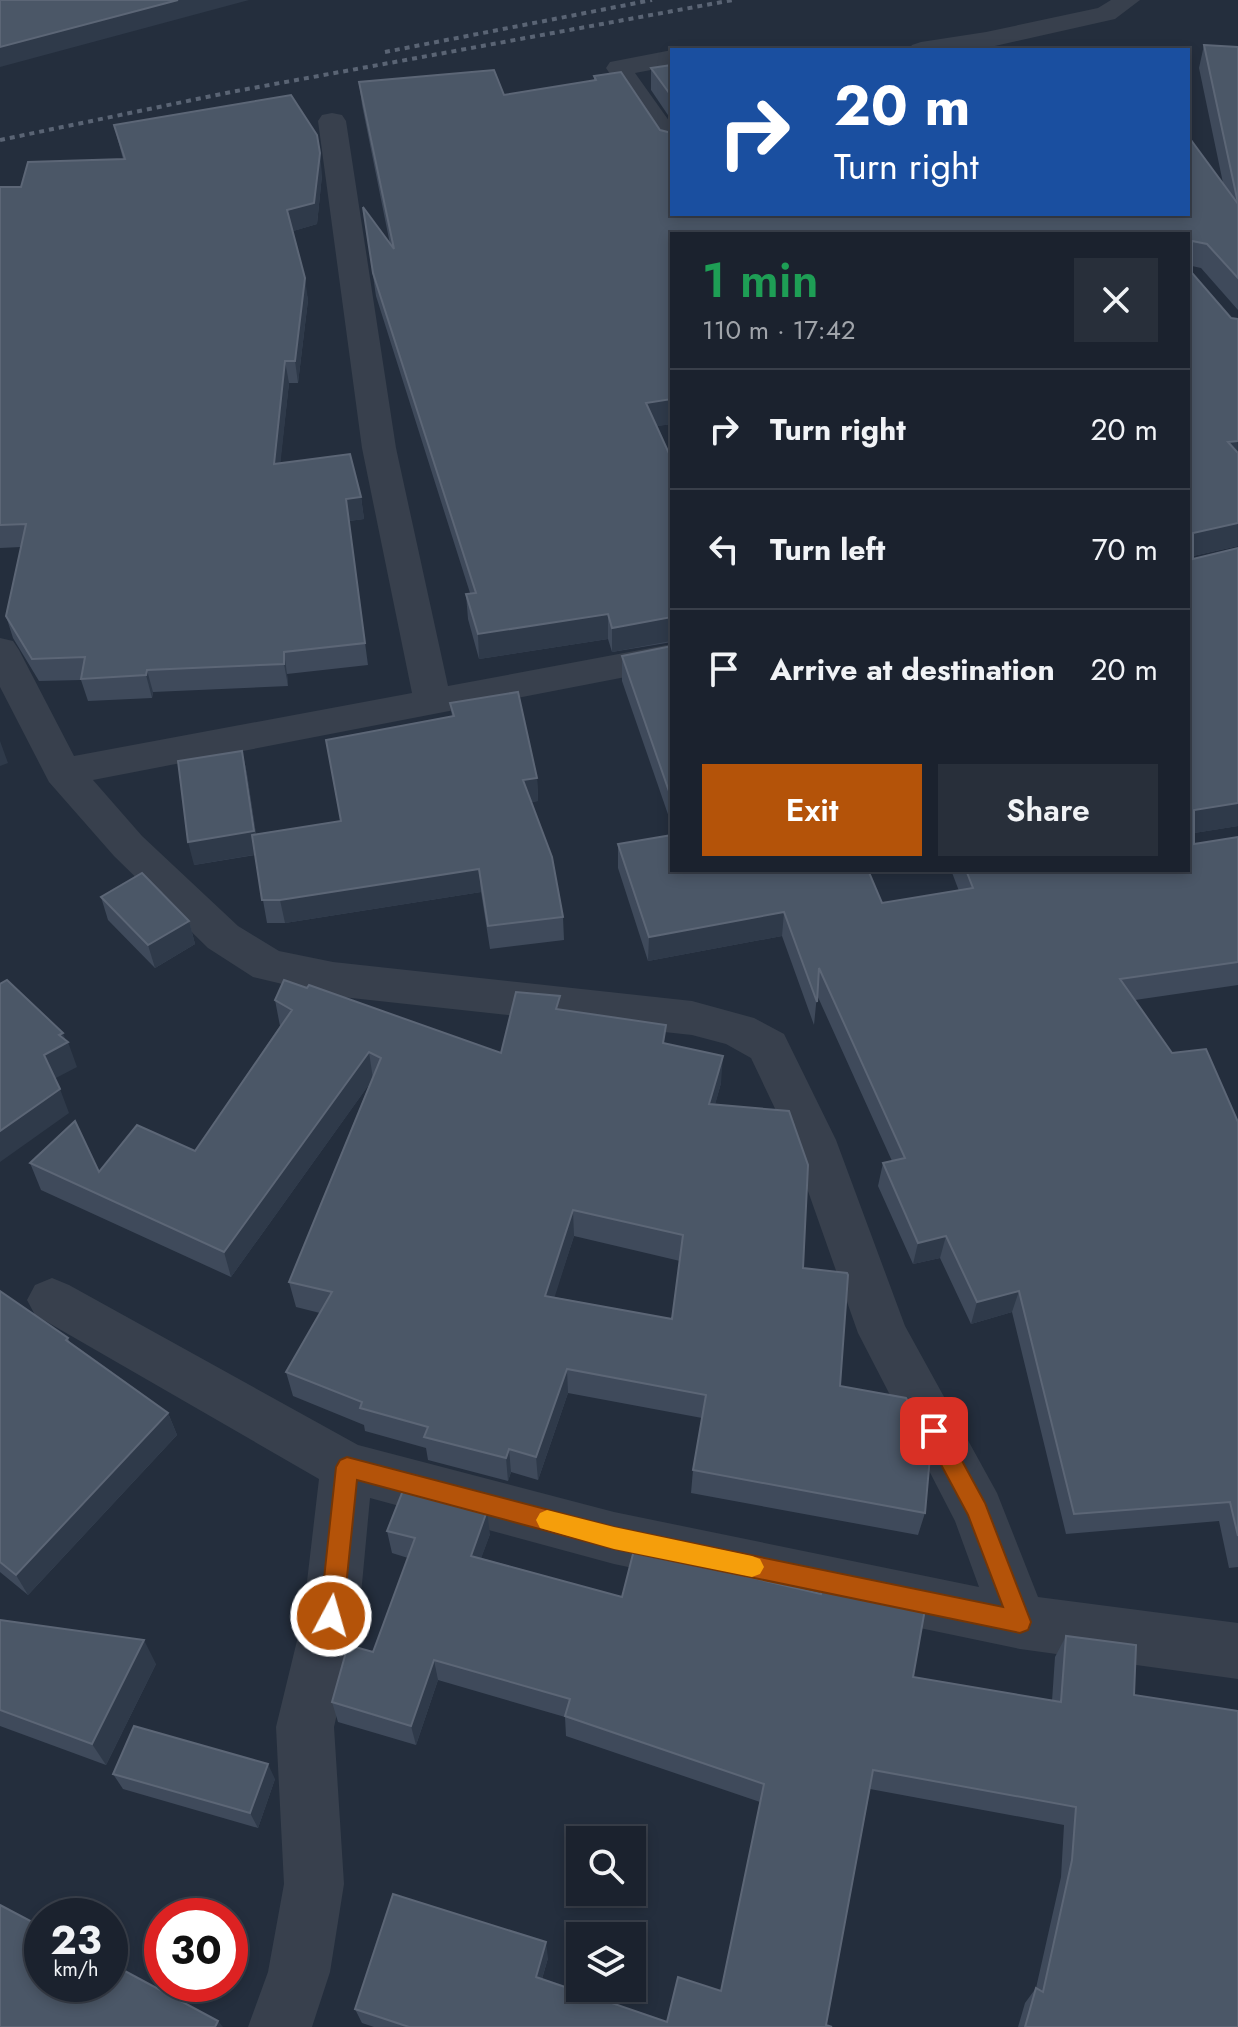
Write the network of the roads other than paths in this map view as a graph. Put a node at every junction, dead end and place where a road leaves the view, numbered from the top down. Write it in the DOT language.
graph roads {
  1 [pos="1128,0"];
  2 [pos="990,45"];
  3 [pos="949,48"];
  4 [pos="670,58"];
  5 [pos="332,121"];
  6 [pos="670,142"];
  7 [pos="0,650"];
  8 [pos="670,656"];
  9 [pos="433,703"];
  10 [pos="63,772"];
  11 [pos="52,1300"];
  12 [pos="347,1467"];
  13 [pos="1020,1622"];
  14 [pos="1238,1651"];
  15 [pos="280,2027"];
  1 -- 2 [label="street"];
  2 -- 3 [label="street"];
  4 -- 6 [label="street"];
  5 -- 9 [label="street"];
  7 -- 10 [label="street"];
  8 -- 9 [label="street"];
  9 -- 10 [label="street"];
  10 -- 13 [label="street"];
  11 -- 12 [label="street"];
  12 -- 13 [label="street"];
  12 -- 15 [label="street"];
  13 -- 14 [label="street"];
}
